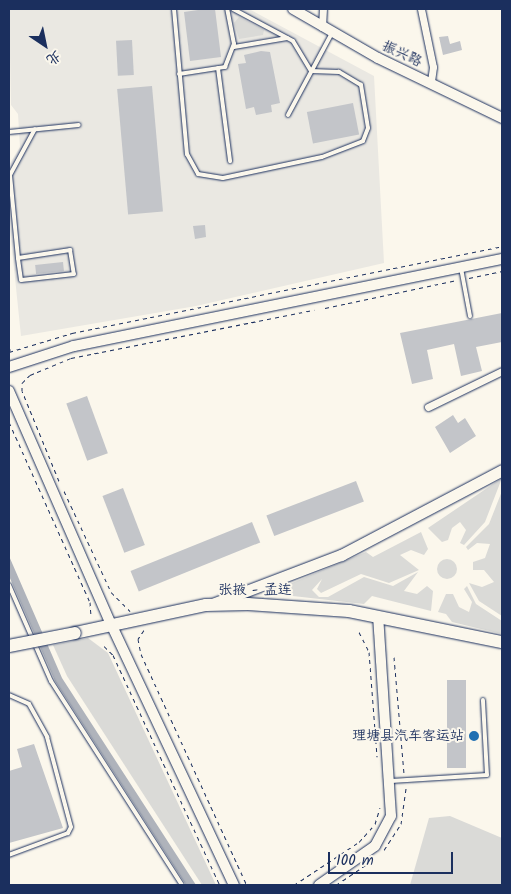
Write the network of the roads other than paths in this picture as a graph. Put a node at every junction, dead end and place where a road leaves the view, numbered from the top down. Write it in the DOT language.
graph roads {
  1 [pos="174,9"];
  2 [pos="227,9"];
  3 [pos="233,9"];
  4 [pos="293,9"];
  5 [pos="323,9"];
  6 [pos="421,9"];
  7 [pos="322,26"];
  8 [pos="332,33"];
  9 [pos="287,38"];
  10 [pos="234,47"];
  11 [pos="218,68"];
  12 [pos="312,71"];
  13 [pos="179,74"];
  14 [pos="431,82"];
  15 [pos="288,115"];
  16 [pos="502,118"];
  17 [pos="79,125"];
  18 [pos="35,129"];
  19 [pos="9,132"];
  20 [pos="230,161"];
  21 [pos="18,258"];
  22 [pos="502,259"];
  23 [pos="460,268"];
  24 [pos="470,316"];
  25 [pos="9,367"];
  26 [pos="502,371"];
  27 [pos="9,391"];
  28 [pos="428,407"];
  29 [pos="502,470"];
  30 [pos="9,585"];
  31 [pos="206,605"];
  32 [pos="378,617"];
  33 [pos="111,624"];
  34 [pos="502,642"];
  35 [pos="9,646"];
  36 [pos="9,695"];
  37 [pos="483,700"];
  38 [pos="391,781"];
  39 [pos="9,854"];
  40 [pos="182,885"];
  41 [pos="234,885"];
  42 [pos="319,885"];
  1 -- 13 [label="lane"];
  2 -- 10 [label="lane"];
  3 -- 9 [label="lane"];
  4 -- 7 [label="street, 振兴路"];
  5 -- 7 [label="street"];
  6 -- 14 [label="street"];
  7 -- 8 [label="street, 振兴路"];
  8 -- 12 [label="lane"];
  8 -- 14 [label="street, 振兴路"];
  9 -- 10 [label="lane"];
  9 -- 12 [label="lane"];
  10 -- 11 [label="lane"];
  11 -- 13 [label="lane"];
  11 -- 20 [label="lane"];
  12 -- 13 [label="lane"];
  12 -- 15 [label="lane"];
  14 -- 16 [label="street, 振兴路"];
  17 -- 18 [label="lane"];
  18 -- 19 [label="lane"];
  18 -- 21 [label="lane"];
  21 -- 21 [label="lane"];
  22 -- 23 [label="street"];
  23 -- 24 [label="lane"];
  23 -- 25 [label="street"];
  26 -- 28 [label="street"];
  27 -- 33 [label="street"];
  29 -- 31 [label="main road"];
  30 -- 40 [label="lane"];
  31 -- 32 [label="highway, 张掖 - 孟连"];
  31 -- 33 [label="highway, 张掖 - 孟连"];
  32 -- 34 [label="highway, 张掖 - 孟连"];
  32 -- 38 [label="street"];
  33 -- 35 [label="highway, 张掖 - 孟连, bridge"];
  33 -- 41 [label="street"];
  36 -- 39 [label="lane"];
  37 -- 38 [label="lane"];
  38 -- 42 [label="street"];
}
